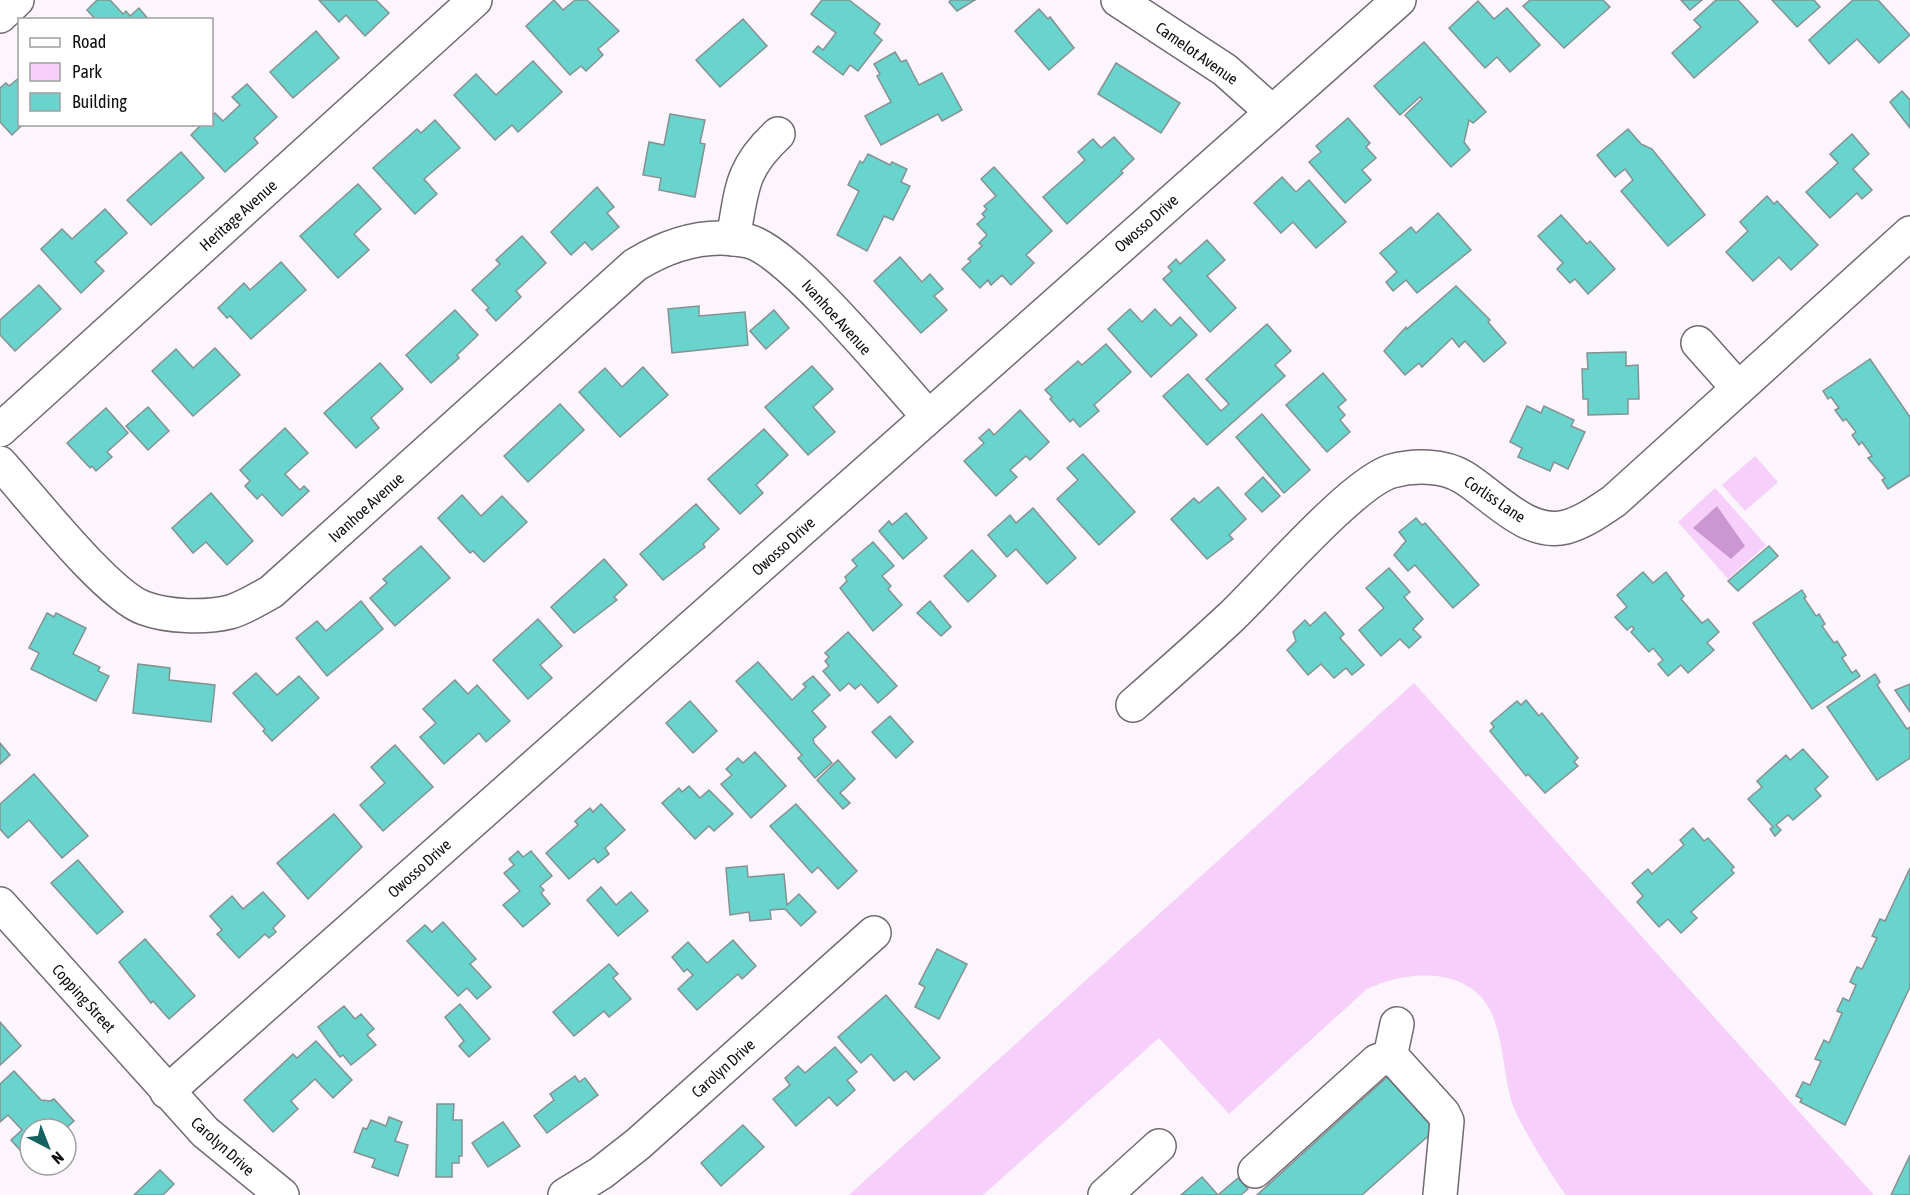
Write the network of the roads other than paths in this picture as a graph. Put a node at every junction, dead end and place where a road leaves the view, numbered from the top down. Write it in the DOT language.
graph roads {
  1 [pos="17,0"];
  2 [pos="475,0"];
  3 [pos="1118,0"];
  4 [pos="1399,0"];
  5 [pos="0,15"];
  6 [pos="1272,112"];
  7 [pos="778,134"];
  8 [pos="1910,233"];
  9 [pos="733,239"];
  10 [pos="1698,343"];
  11 [pos="1738,388"];
  12 [pos="928,416"];
  13 [pos="0,430"];
  14 [pos="0,463"];
  15 [pos="1133,705"];
  16 [pos="0,904"];
  17 [pos="874,933"];
  18 [pos="1397,1024"];
  19 [pos="1390,1057"];
  20 [pos="167,1092"];
  21 [pos="1159,1146"];
  22 [pos="1255,1171"];
  23 [pos="282,1195"];
  24 [pos="565,1195"];
  25 [pos="1105,1195"];
  26 [pos="1440,1195"];
  1 -- 5 [label="street"];
  2 -- 13 [label="street, Heritage Avenue"];
  3 -- 6 [label="street, Camelot Avenue"];
  4 -- 6 [label="street, Owosso Drive"];
  6 -- 12 [label="street, Owosso Drive"];
  7 -- 9 [label="street"];
  8 -- 11 [label="street, Corliss Lane"];
  9 -- 12 [label="street, Ivanhoe Avenue"];
  9 -- 14 [label="street, Ivanhoe Avenue"];
  10 -- 11 [label="street"];
  11 -- 15 [label="street, Corliss Lane"];
  12 -- 20 [label="street, Owosso Drive"];
  16 -- 20 [label="street, Copping Street"];
  17 -- 24 [label="street, Carolyn Drive"];
  18 -- 19 [label="street"];
  19 -- 22 [label="street"];
  19 -- 26 [label="street"];
  20 -- 23 [label="street, Carolyn Drive"];
  21 -- 25 [label="street"];
}
